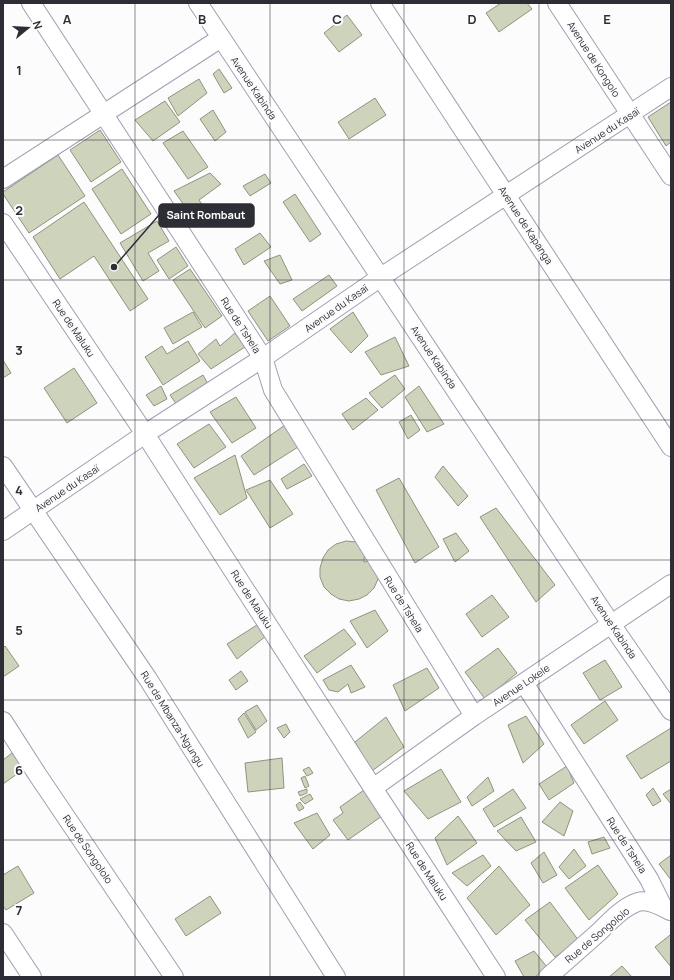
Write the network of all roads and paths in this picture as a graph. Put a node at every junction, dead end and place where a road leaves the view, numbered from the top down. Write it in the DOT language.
graph roads {
  1 [pos="31,3"];
  2 [pos="198,3"];
  3 [pos="380,3"];
  4 [pos="557,3"];
  5 [pos="221,38"];
  6 [pos="671,87"];
  7 [pos="103,114"];
  8 [pos="630,114"];
  9 [pos="671,176"];
  10 [pos="3,180"];
  11 [pos="507,195"];
  12 [pos="3,223"];
  13 [pos="381,277"];
  14 [pos="263,358"];
  15 [pos="145,434"];
  16 [pos="671,447"];
  17 [pos="3,466"];
  18 [pos="33,511"];
  19 [pos="3,531"];
  20 [pos="671,584"];
  21 [pos="611,624"];
  22 [pos="524,683"];
  23 [pos="671,711"];
  24 [pos="474,716"];
  25 [pos="3,721"];
  26 [pos="373,788"];
  27 [pos="667,909"];
  28 [pos="3,933"];
  29 [pos="32,977"];
  30 [pos="174,977"];
  31 [pos="336,977"];
  32 [pos="496,977"];
  33 [pos="548,977"];
  1 -- 7 [label="street, Rue de Tshela"];
  2 -- 5 [label="street, Avenue Kabinda"];
  3 -- 11 [label="street, Avenue de Kapanga"];
  4 -- 8 [label="street, Avenue de Kongolo"];
  5 -- 7 [label="street"];
  5 -- 13 [label="street, Avenue Kabinda"];
  6 -- 8 [label="street, Avenue du Kasaï"];
  7 -- 10 [label="street"];
  7 -- 14 [label="street, Rue de Tshela"];
  8 -- 9 [label="street, Avenue de Kongolo"];
  8 -- 11 [label="street, Avenue du Kasaï"];
  11 -- 13 [label="street, Avenue du Kasaï"];
  11 -- 16 [label="street, Avenue de Kapanga"];
  12 -- 15 [label="street, Rue de Maluku"];
  13 -- 14 [label="street, Avenue du Kasaï"];
  13 -- 21 [label="street, Avenue Kabinda"];
  14 -- 15 [label="street, Avenue du Kasaï"];
  14 -- 24 [label="street, Rue de Tshela"];
  15 -- 18 [label="street, Avenue du Kasaï"];
  15 -- 26 [label="street, Rue de Maluku"];
  17 -- 18 [label="street, Rue de Mbanza-Ngungu"];
  18 -- 19 [label="street, Avenue du Kasaï"];
  18 -- 31 [label="street, Rue de Mbanza-Ngungu"];
  20 -- 21 [label="street, Avenue Lokele"];
  21 -- 22 [label="street, Avenue Lokele"];
  21 -- 23 [label="street, Avenue Kabinda"];
  22 -- 24 [label="street, Avenue Lokele"];
  22 -- 27 [label="street, Rue de Tshela"];
  24 -- 26 [label="street, Avenue Lokele"];
  25 -- 30 [label="street, Rue de Songololo"];
  26 -- 32 [label="street, Rue de Maluku"];
  27 -- 33 [label="street, Rue de Songololo"];
  28 -- 29 [label="street"];
}
